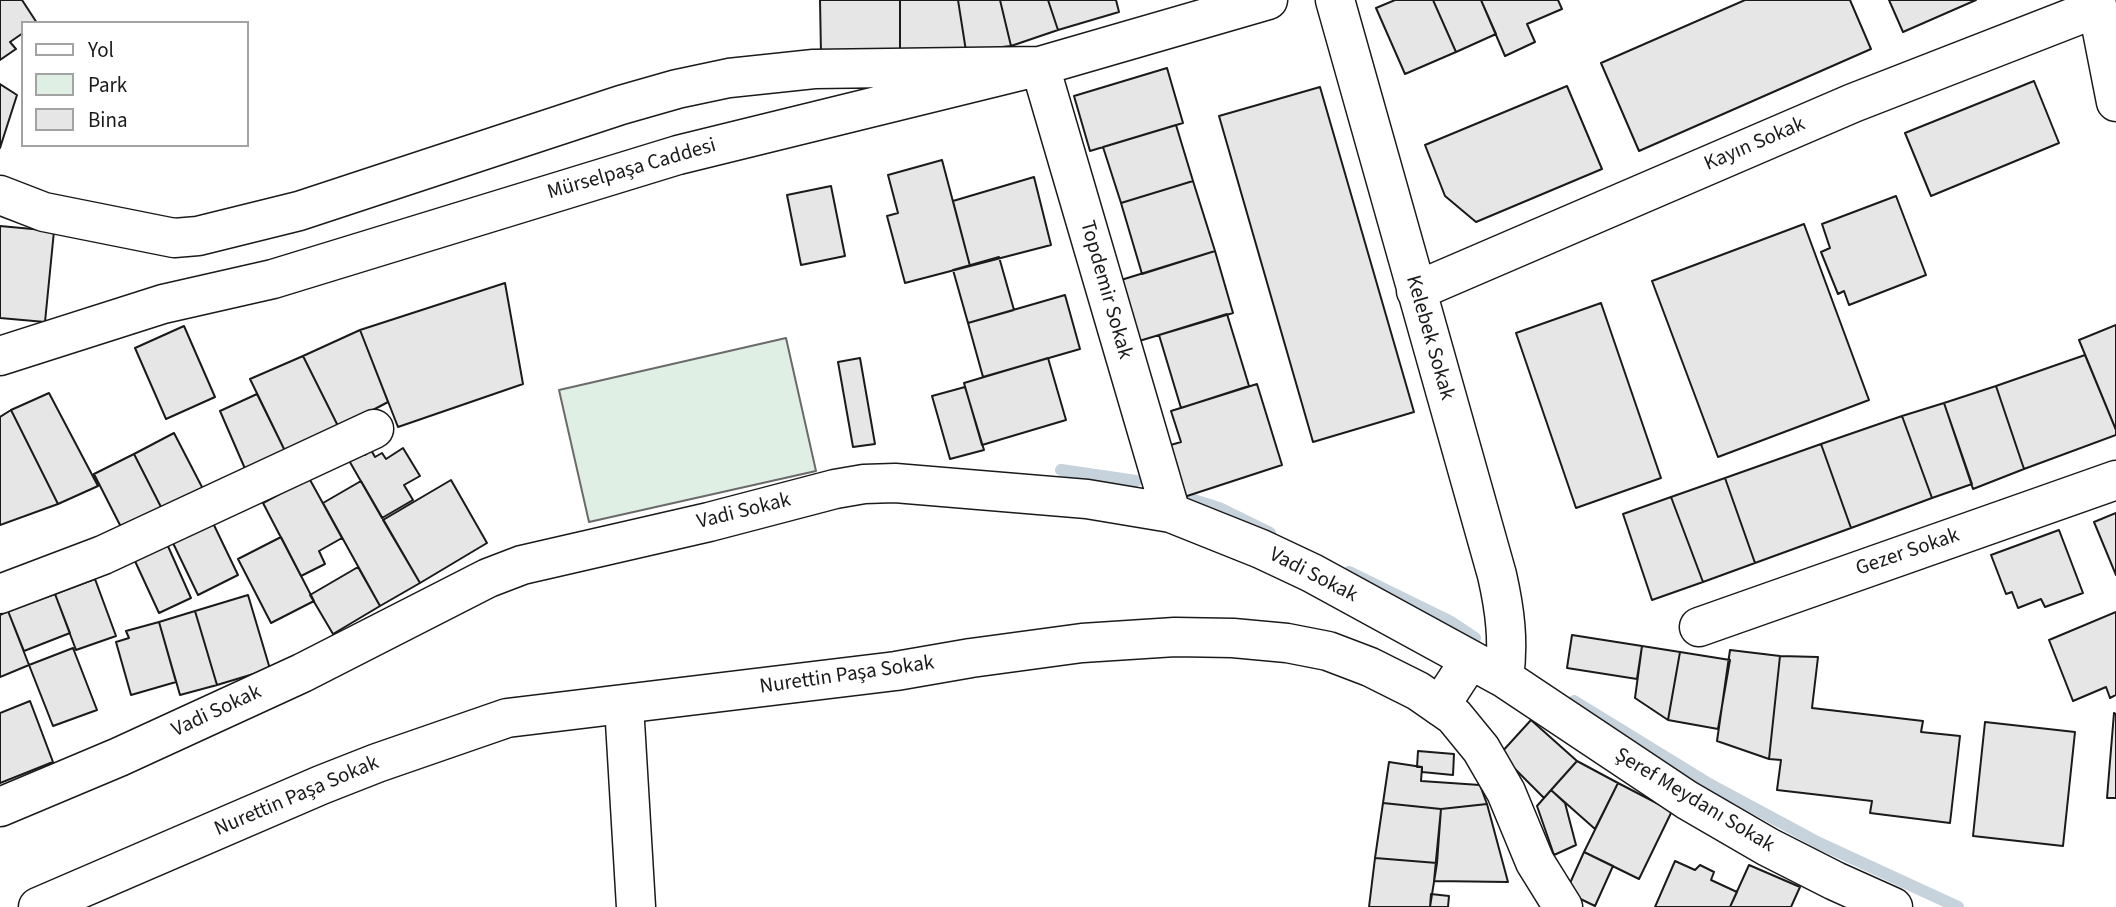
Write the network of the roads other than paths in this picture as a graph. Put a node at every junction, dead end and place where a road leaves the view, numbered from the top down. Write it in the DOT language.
graph roads {
  1 [pos="1268,0"];
  2 [pos="1335,0"];
  3 [pos="2096,4"];
  4 [pos="1040,66"];
  5 [pos="2116,102"];
  6 [pos="0,195"];
  7 [pos="1416,291"];
  8 [pos="0,356"];
  9 [pos="374,429"];
  10 [pos="2116,480"];
  11 [pos="1171,513"];
  12 [pos="0,594"];
  13 [pos="1699,627"];
  14 [pos="1470,660"];
  15 [pos="1504,678"];
  16 [pos="624,705"];
  17 [pos="1440,706"];
  18 [pos="0,807"];
  19 [pos="38,907"];
  20 [pos="636,907"];
  21 [pos="1563,907"];
  22 [pos="1894,907"];
  1 -- 4 [label="street, Mürselpaşa Caddesi"];
  2 -- 7 [label="street, Kelebek Sokak"];
  3 -- 5 [label="street"];
  3 -- 7 [label="street, Kayın Sokak"];
  4 -- 6 [label="street"];
  4 -- 8 [label="street, Mürselpaşa Caddesi"];
  4 -- 11 [label="street, Topdemir Sokak"];
  7 -- 15 [label="street, Kelebek Sokak"];
  9 -- 12 [label="street"];
  10 -- 13 [label="street, Gezer Sokak"];
  11 -- 14 [label="street, Vadi Sokak"];
  11 -- 18 [label="street, Vadi Sokak"];
  14 -- 15 [label="street, Vadi Sokak"];
  14 -- 17 [label="street"];
  15 -- 22 [label="street, Şeref Meydanı Sokak"];
  16 -- 17 [label="street, Nurettin Paşa Sokak"];
  16 -- 19 [label="street, Nurettin Paşa Sokak"];
  16 -- 20 [label="street"];
  17 -- 21 [label="street, Nurettin Paşa Sokak"];
}
